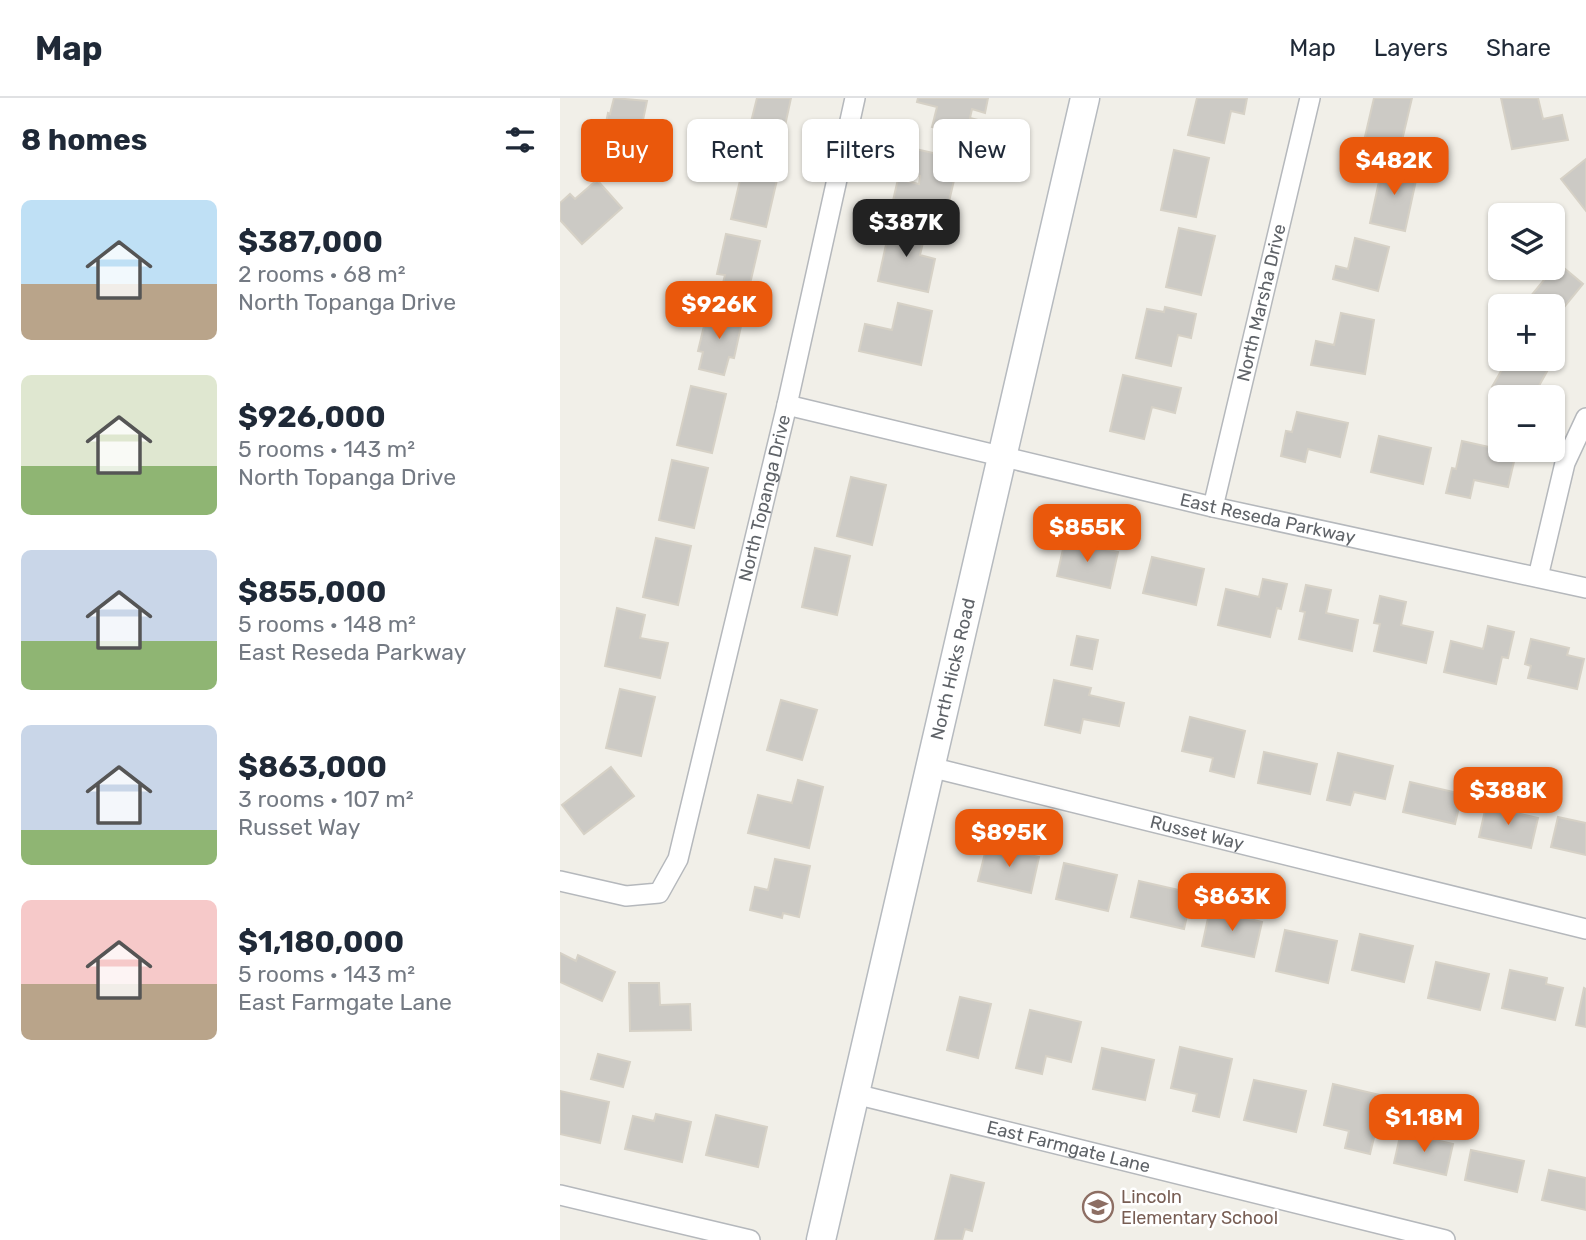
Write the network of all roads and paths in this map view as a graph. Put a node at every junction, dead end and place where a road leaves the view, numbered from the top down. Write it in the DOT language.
graph roads {
  1 [pos="855,98"];
  2 [pos="1084,98"];
  3 [pos="1310,98"];
  4 [pos="787,405"];
  5 [pos="1586,418"];
  6 [pos="1002,455"];
  7 [pos="1213,507"];
  8 [pos="1538,577"];
  9 [pos="1586,588"];
  10 [pos="930,767"];
  11 [pos="560,881"];
  12 [pos="1586,929"];
  13 [pos="855,1094"];
  14 [pos="560,1195"];
  15 [pos="750,1240"];
  16 [pos="821,1240"];
  17 [pos="1445,1240"];
  1 -- 4 [label="street, North Topanga Drive"];
  2 -- 6 [label="main road, North Hicks Road"];
  3 -- 7 [label="street, North Marsha Drive"];
  4 -- 6 [label="street, East Reseda Parkway"];
  4 -- 11 [label="street, North Topanga Drive"];
  5 -- 8 [label="street"];
  6 -- 7 [label="street, East Reseda Parkway"];
  6 -- 10 [label="main road, North Hicks Road"];
  7 -- 8 [label="street, East Reseda Parkway"];
  8 -- 9 [label="street, East Reseda Parkway"];
  10 -- 12 [label="street, Russet Way"];
  10 -- 13 [label="main road, North Hicks Road"];
  13 -- 16 [label="main road, North Hicks Road"];
  13 -- 17 [label="street, East Farmgate Lane"];
  14 -- 15 [label="street"];
}
